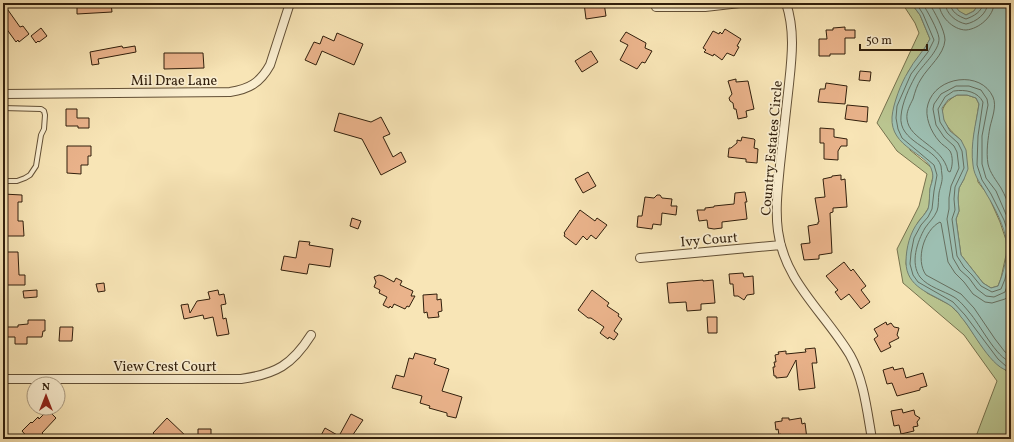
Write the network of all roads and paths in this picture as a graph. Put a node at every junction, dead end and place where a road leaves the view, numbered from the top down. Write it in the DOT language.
graph roads {
  1 [pos="290,3"];
  2 [pos="740,3"];
  3 [pos="786,3"];
  4 [pos="656,7"];
  5 [pos="3,94"];
  6 [pos="3,108"];
  7 [pos="3,181"];
  8 [pos="781,245"];
  9 [pos="640,258"];
  10 [pos="311,335"];
  11 [pos="3,379"];
  12 [pos="872,439"];
  1 -- 5 [label="street, Mil Drae Lane"];
  2 -- 4 [label="street"];
  3 -- 8 [label="street, Country Estates Circle"];
  6 -- 7 [label="lane"];
  8 -- 9 [label="street, Ivy Court"];
  8 -- 12 [label="street, Country Estates Circle"];
  10 -- 11 [label="street, View Crest Court"];
}
